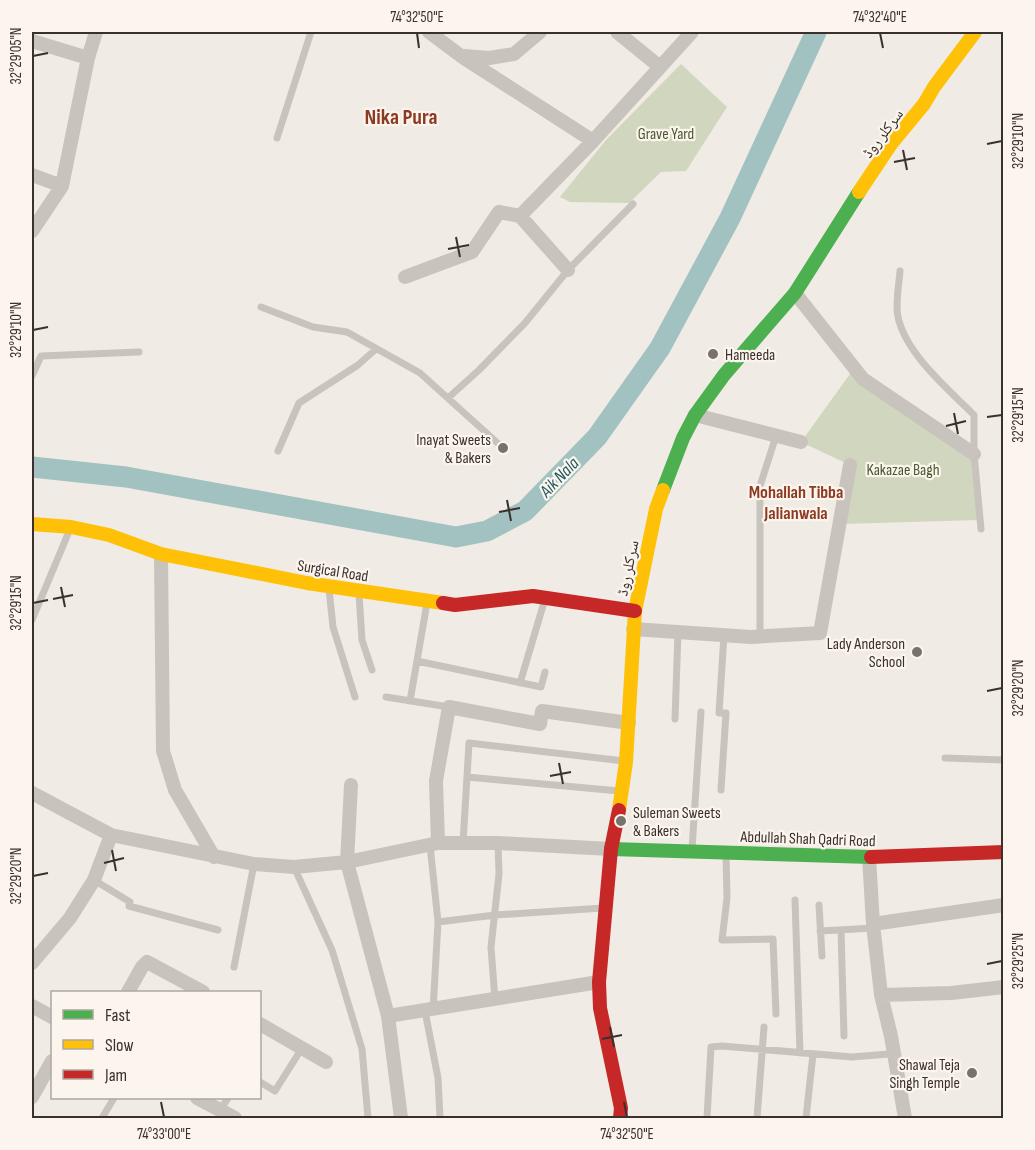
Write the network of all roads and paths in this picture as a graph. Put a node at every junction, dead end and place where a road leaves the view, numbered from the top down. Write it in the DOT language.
graph roads {
  1 [pos="96,32"];
  2 [pos="311,32"];
  3 [pos="429,32"];
  4 [pos="540,32"];
  5 [pos="617,32"];
  6 [pos="692,32"];
  7 [pos="981,35"];
  8 [pos="32,42"];
  9 [pos="461,56"];
  10 [pos="88,58"];
  11 [pos="660,68"];
  12 [pos="277,138"];
  13 [pos="593,141"];
  14 [pos="32,175"];
  15 [pos="62,186"];
  16 [pos="633,204"];
  17 [pos="520,216"];
  18 [pos="32,231"];
  19 [pos="568,270"];
  20 [pos="900,271"];
  21 [pos="405,277"];
  22 [pos="795,293"];
  23 [pos="261,307"];
  24 [pos="376,349"];
  25 [pos="139,352"];
  26 [pos="32,376"];
  27 [pos="448,398"];
  28 [pos="695,415"];
  29 [pos="776,436"];
  30 [pos="801,442"];
  31 [pos="503,448"];
  32 [pos="278,451"];
  33 [pos="974,454"];
  34 [pos="850,465"];
  35 [pos="32,524"];
  36 [pos="70,526"];
  37 [pos="981,529"];
  38 [pos="161,554"];
  39 [pos="328,586"];
  40 [pos="359,591"];
  41 [pos="545,597"];
  42 [pos="428,601"];
  43 [pos="634,611"];
  44 [pos="32,620"];
  45 [pos="633,629"];
  46 [pos="678,632"];
  47 [pos="724,635"];
  48 [pos="760,636"];
  49 [pos="417,661"];
  50 [pos="372,670"];
  51 [pos="545,672"];
  52 [pos="520,683"];
  53 [pos="355,697"];
  54 [pos="386,698"];
  55 [pos="410,701"];
  56 [pos="449,707"];
  57 [pos="701,712"];
  58 [pos="675,719"];
  59 [pos="629,723"];
  60 [pos="945,758"];
  61 [pos="1004,760"];
  62 [pos="626,762"];
  63 [pos="467,777"];
  64 [pos="351,785"];
  65 [pos="721,790"];
  66 [pos="622,792"];
  67 [pos="32,793"];
  68 [pos="111,834"];
  69 [pos="434,843"];
  70 [pos="463,843"];
  71 [pos="498,843"];
  72 [pos="611,849"];
  73 [pos="692,851"];
  74 [pos="726,852"];
  75 [pos="1004,852"];
  76 [pos="214,857"];
  77 [pos="869,857"];
  78 [pos="347,862"];
  79 [pos="255,864"];
  80 [pos="294,867"];
  81 [pos="94,880"];
  82 [pos="795,900"];
  83 [pos="819,905"];
  84 [pos="1004,905"];
  85 [pos="606,908"];
  86 [pos="495,915"];
  87 [pos="438,922"];
  88 [pos="873,926"];
  89 [pos="218,930"];
  90 [pos="841,930"];
  91 [pos="820,931"];
  92 [pos="822,956"];
  93 [pos="32,963"];
  94 [pos="234,966"];
  95 [pos="599,982"];
  96 [pos="1004,987"];
  97 [pos="129,991"];
  98 [pos="199,991"];
  99 [pos="881,995"];
  100 [pos="495,1000"];
  101 [pos="32,1006"];
  102 [pos="429,1010"];
  103 [pos="776,1014"];
  104 [pos="51,1016"];
  105 [pos="388,1016"];
  106 [pos="261,1025"];
  107 [pos="764,1027"];
  108 [pos="843,1036"];
  109 [pos="302,1048"];
  110 [pos="761,1049"];
  111 [pos="800,1053"];
  112 [pos="813,1054"];
  113 [pos="888,1054"];
  114 [pos="326,1062"];
  115 [pos="51,1063"];
  116 [pos="261,1083"];
  117 [pos="32,1097"];
  118 [pos="113,1099"];
  119 [pos="199,1099"];
  120 [pos="227,1099"];
  121 [pos="220,1110"];
  122 [pos="102,1119"];
  123 [pos="235,1119"];
  124 [pos="368,1119"];
  125 [pos="401,1119"];
  126 [pos="440,1119"];
  127 [pos="620,1119"];
  128 [pos="707,1119"];
  129 [pos="757,1119"];
  130 [pos="806,1119"];
  131 [pos="905,1119"];
  1 -- 10 [label="street"];
  2 -- 12 [label="lane"];
  3 -- 9 [label="street"];
  4 -- 9 [label="street"];
  5 -- 11 [label="street"];
  6 -- 11 [label="street"];
  7 -- 22 [label="main road, سرکلر روڈ"];
  8 -- 10 [label="street"];
  9 -- 13 [label="street"];
  10 -- 15 [label="street"];
  11 -- 13 [label="street"];
  13 -- 17 [label="street"];
  14 -- 15 [label="street"];
  15 -- 18 [label="street"];
  16 -- 19 [label="lane"];
  17 -- 19 [label="street"];
  17 -- 21 [label="street"];
  19 -- 27 [label="lane"];
  20 -- 33 [label="lane"];
  22 -- 28 [label="main road, سرکلر روڈ"];
  22 -- 33 [label="street"];
  23 -- 24 [label="lane"];
  24 -- 27 [label="lane"];
  24 -- 32 [label="lane"];
  25 -- 26 [label="lane"];
  27 -- 31 [label="lane"];
  28 -- 29 [label="street"];
  28 -- 43 [label="main road, سرکلر روڈ"];
  29 -- 30 [label="street"];
  29 -- 48 [label="lane"];
  33 -- 37 [label="lane"];
  34 -- 48 [label="street"];
  35 -- 36 [label="main road, Surgical Road"];
  36 -- 38 [label="main road, Surgical Road"];
  36 -- 44 [label="lane"];
  38 -- 39 [label="main road, Surgical Road"];
  38 -- 76 [label="street"];
  39 -- 40 [label="main road, Surgical Road"];
  39 -- 53 [label="lane"];
  40 -- 42 [label="main road, Surgical Road"];
  40 -- 50 [label="lane"];
  41 -- 42 [label="main road, Surgical Road"];
  41 -- 43 [label="main road, Surgical Road"];
  41 -- 52 [label="lane"];
  42 -- 49 [label="lane"];
  43 -- 45 [label="main road, سرکلر روڈ"];
  45 -- 46 [label="street"];
  45 -- 59 [label="main road, سرکلر روڈ"];
  46 -- 47 [label="street"];
  46 -- 58 [label="lane"];
  47 -- 48 [label="street"];
  47 -- 65 [label="lane"];
  49 -- 52 [label="lane"];
  49 -- 55 [label="lane"];
  51 -- 52 [label="lane"];
  54 -- 55 [label="lane"];
  55 -- 56 [label="lane"];
  56 -- 59 [label="street"];
  56 -- 69 [label="street"];
  57 -- 73 [label="lane"];
  59 -- 62 [label="main road, سرکلر روڈ"];
  60 -- 61 [label="lane"];
  62 -- 63 [label="lane"];
  62 -- 66 [label="main road, سرکلر روڈ"];
  63 -- 66 [label="lane"];
  63 -- 70 [label="lane"];
  64 -- 78 [label="street"];
  66 -- 72 [label="main road, سرکلر روڈ"];
  67 -- 68 [label="street"];
  68 -- 76 [label="street"];
  68 -- 81 [label="street"];
  69 -- 70 [label="street"];
  69 -- 78 [label="street"];
  69 -- 87 [label="lane"];
  70 -- 71 [label="street"];
  71 -- 72 [label="street"];
  71 -- 86 [label="lane"];
  72 -- 73 [label="main road, Abdullah Shah Qadri Road"];
  72 -- 85 [label="main road, سرکلر روڈ"];
  73 -- 74 [label="main road, Abdullah Shah Qadri Road"];
  74 -- 77 [label="main road, Abdullah Shah Qadri Road"];
  74 -- 103 [label="lane"];
  75 -- 77 [label="main road, Abdullah Shah Qadri Road"];
  76 -- 79 [label="street"];
  77 -- 88 [label="street"];
  78 -- 80 [label="street"];
  78 -- 105 [label="street"];
  79 -- 80 [label="street"];
  79 -- 94 [label="lane"];
  80 -- 124 [label="lane"];
  81 -- 89 [label="lane"];
  81 -- 93 [label="street"];
  82 -- 111 [label="lane"];
  83 -- 91 [label="lane"];
  84 -- 88 [label="street"];
  85 -- 86 [label="lane"];
  85 -- 95 [label="main road, سرکلر روڈ"];
  86 -- 87 [label="lane"];
  86 -- 100 [label="lane"];
  87 -- 102 [label="lane"];
  88 -- 90 [label="lane"];
  88 -- 99 [label="street"];
  90 -- 91 [label="lane"];
  90 -- 108 [label="lane"];
  91 -- 92 [label="lane"];
  95 -- 100 [label="street"];
  95 -- 127 [label="main road, سرکلر روڈ"];
  96 -- 99 [label="street"];
  97 -- 98 [label="street"];
  99 -- 131 [label="street"];
  100 -- 102 [label="street"];
  101 -- 104 [label="street"];
  102 -- 105 [label="street"];
  102 -- 126 [label="lane"];
  105 -- 125 [label="street"];
  106 -- 109 [label="street"];
  107 -- 110 [label="lane"];
  109 -- 114 [label="street"];
  109 -- 116 [label="lane"];
  110 -- 111 [label="lane"];
  110 -- 128 [label="lane"];
  110 -- 129 [label="lane"];
  111 -- 112 [label="lane"];
  112 -- 113 [label="lane"];
  112 -- 130 [label="lane"];
  115 -- 117 [label="street"];
  118 -- 122 [label="lane"];
  119 -- 121 [label="street"];
  120 -- 121 [label="lane"];
  121 -- 123 [label="street"];
}
